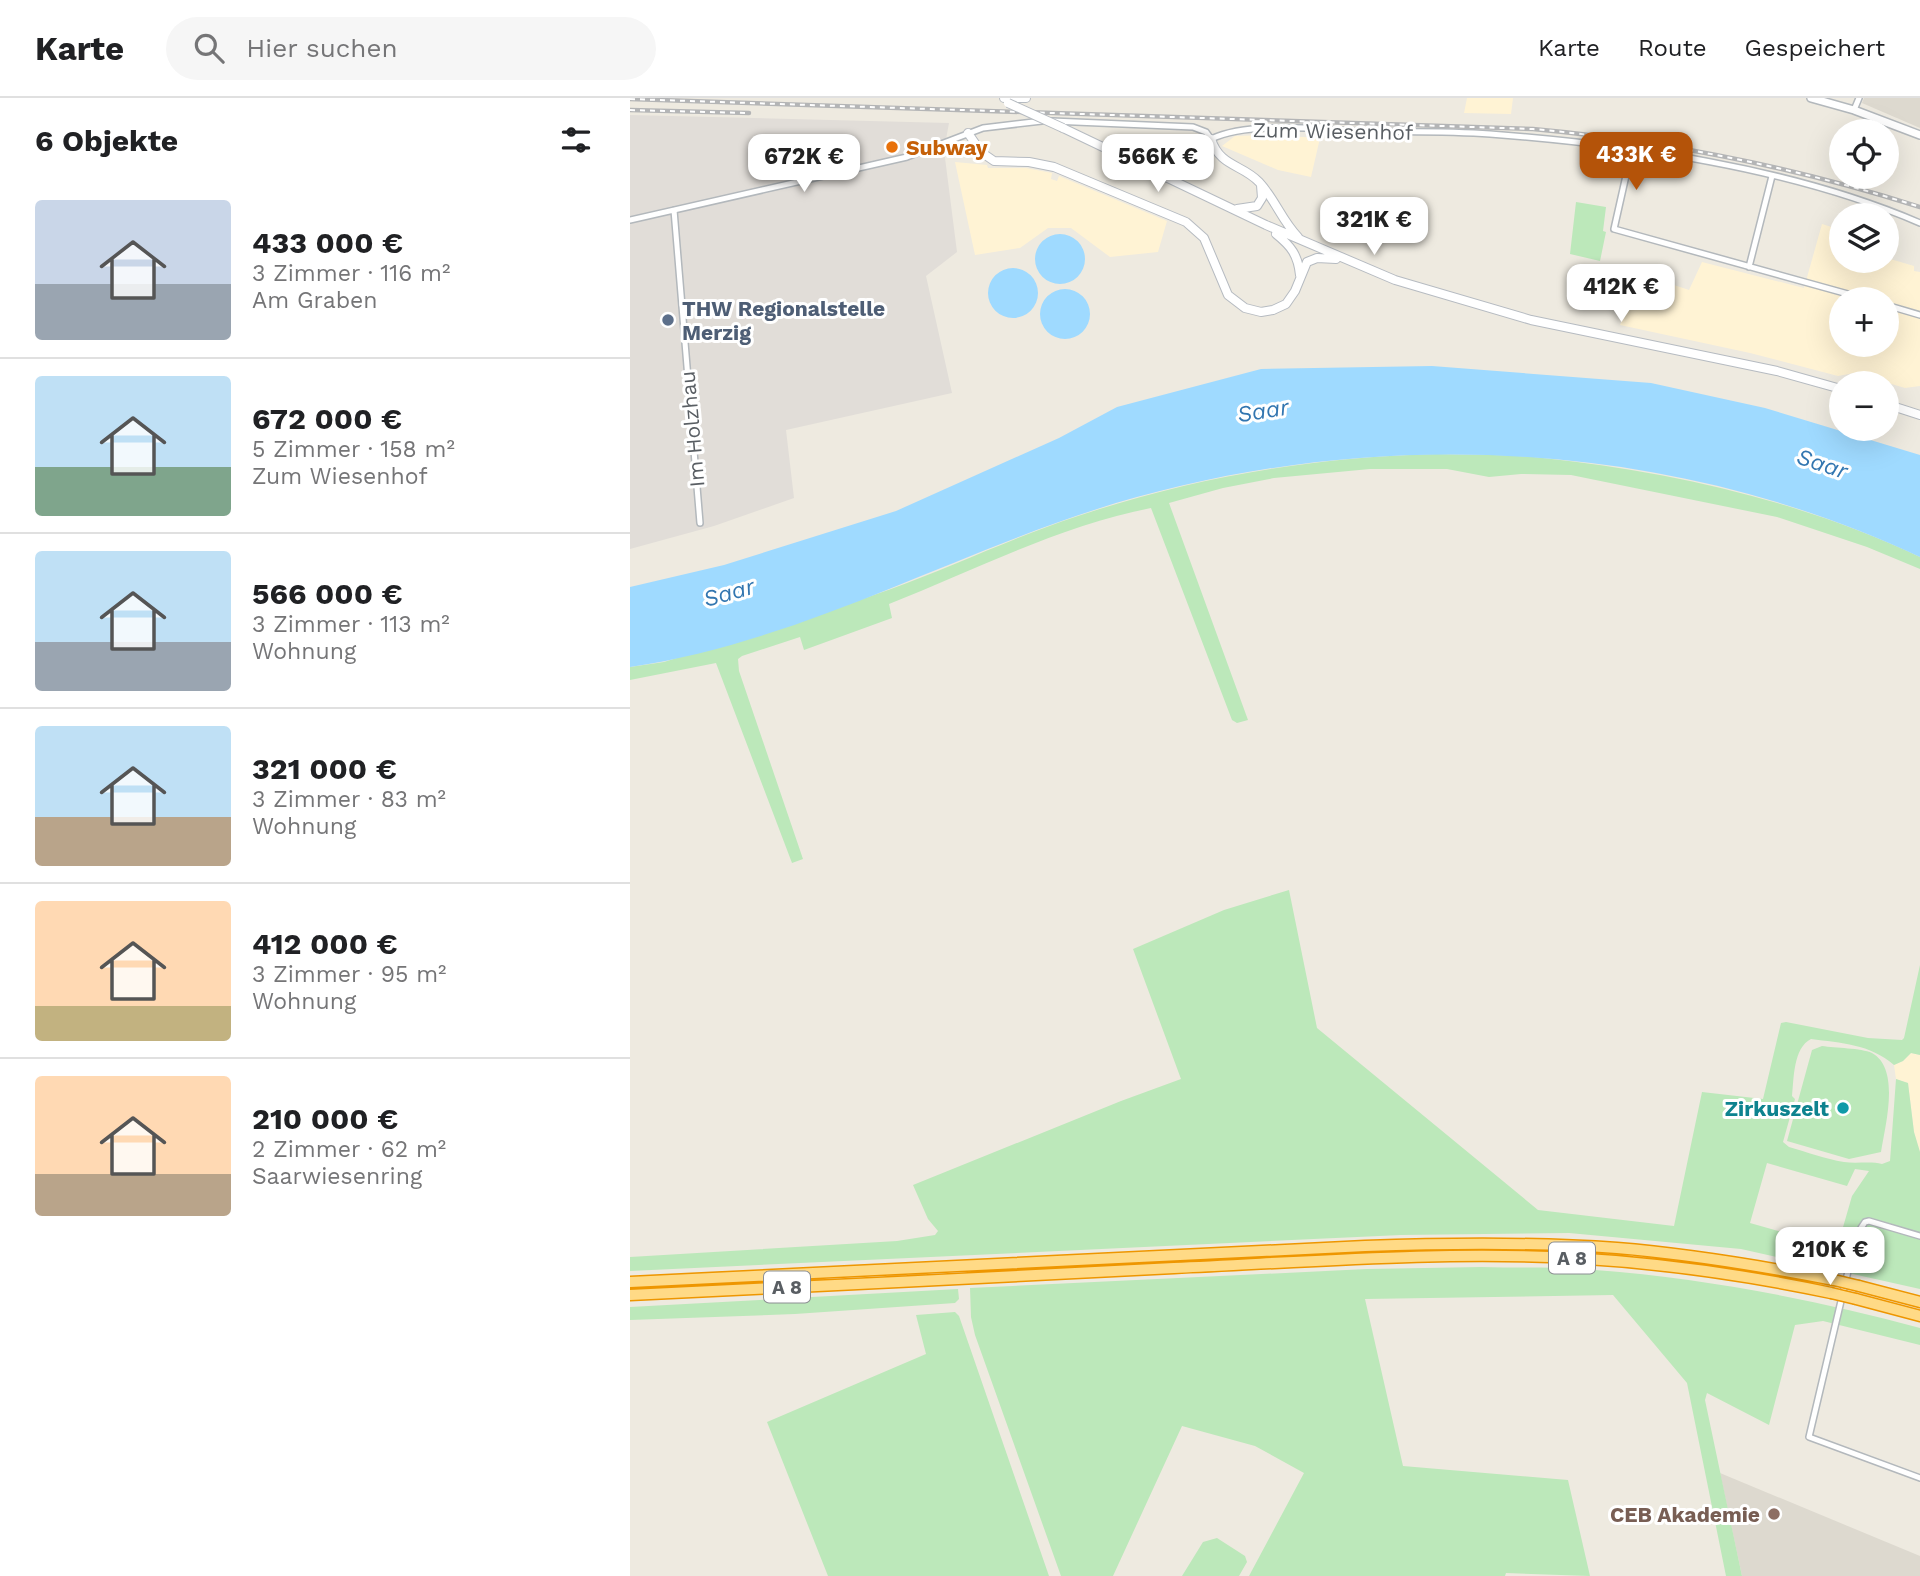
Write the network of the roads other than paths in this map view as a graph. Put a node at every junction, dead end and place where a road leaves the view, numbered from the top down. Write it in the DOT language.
graph roads {
  1 [pos="1026,98"];
  2 [pos="1811,98"];
  3 [pos="1859,98"];
  4 [pos="1002,99"];
  5 [pos="1854,110"];
  6 [pos="968,133"];
  7 [pos="1920,135"];
  8 [pos="1211,139"];
  9 [pos="1632,149"];
  10 [pos="1772,176"];
  11 [pos="1261,185"];
  12 [pos="1233,209"];
  13 [pos="674,210"];
  14 [pos="630,220"];
  15 [pos="1920,223"];
  16 [pos="1266,225"];
  17 [pos="1302,242"];
  18 [pos="1343,260"];
  19 [pos="1749,267"];
  20 [pos="1300,276"];
  21 [pos="1829,289"];
  22 [pos="1899,308"];
  23 [pos="1920,314"];
  24 [pos="1829,386"];
  25 [pos="1899,408"];
  26 [pos="1920,415"];
  27 [pos="700,523"];
  28 [pos="1920,1236"];
  29 [pos="630,1282"];
  30 [pos="630,1295"];
  31 [pos="1920,1302"];
  32 [pos="1920,1316"];
  33 [pos="1920,1478"];
  1 -- 4 [label="main road"];
  2 -- 5 [label="street"];
  3 -- 5 [label="street"];
  4 -- 12 [label="main road, bridge"];
  5 -- 7 [label="street"];
  6 -- 8 [label="street"];
  6 -- 13 [label="street"];
  6 -- 20 [label="main road"];
  8 -- 9 [label="street, Zum Wiesenhof"];
  8 -- 11 [label="main road"];
  9 -- 10 [label="street, Zum Wiesenhof"];
  9 -- 19 [label="street"];
  10 -- 15 [label="street, Zum Wiesenhof"];
  10 -- 19 [label="street"];
  11 -- 12 [label="main road"];
  11 -- 17 [label="main road"];
  12 -- 16 [label="main road"];
  13 -- 14 [label="street"];
  13 -- 27 [label="street, Im Holzhau"];
  16 -- 17 [label="main road"];
  16 -- 20 [label="main road"];
  17 -- 18 [label="main road"];
  18 -- 20 [label="main road"];
  18 -- 24 [label="main road"];
  19 -- 21 [label="street"];
  22 -- 23 [label="street"];
  25 -- 26 [label="main road"];
  28 -- 33 [label="street"];
  29 -- 31 [label="highway, A 8, bridge"];
  30 -- 32 [label="highway, A 8, bridge"];
}
